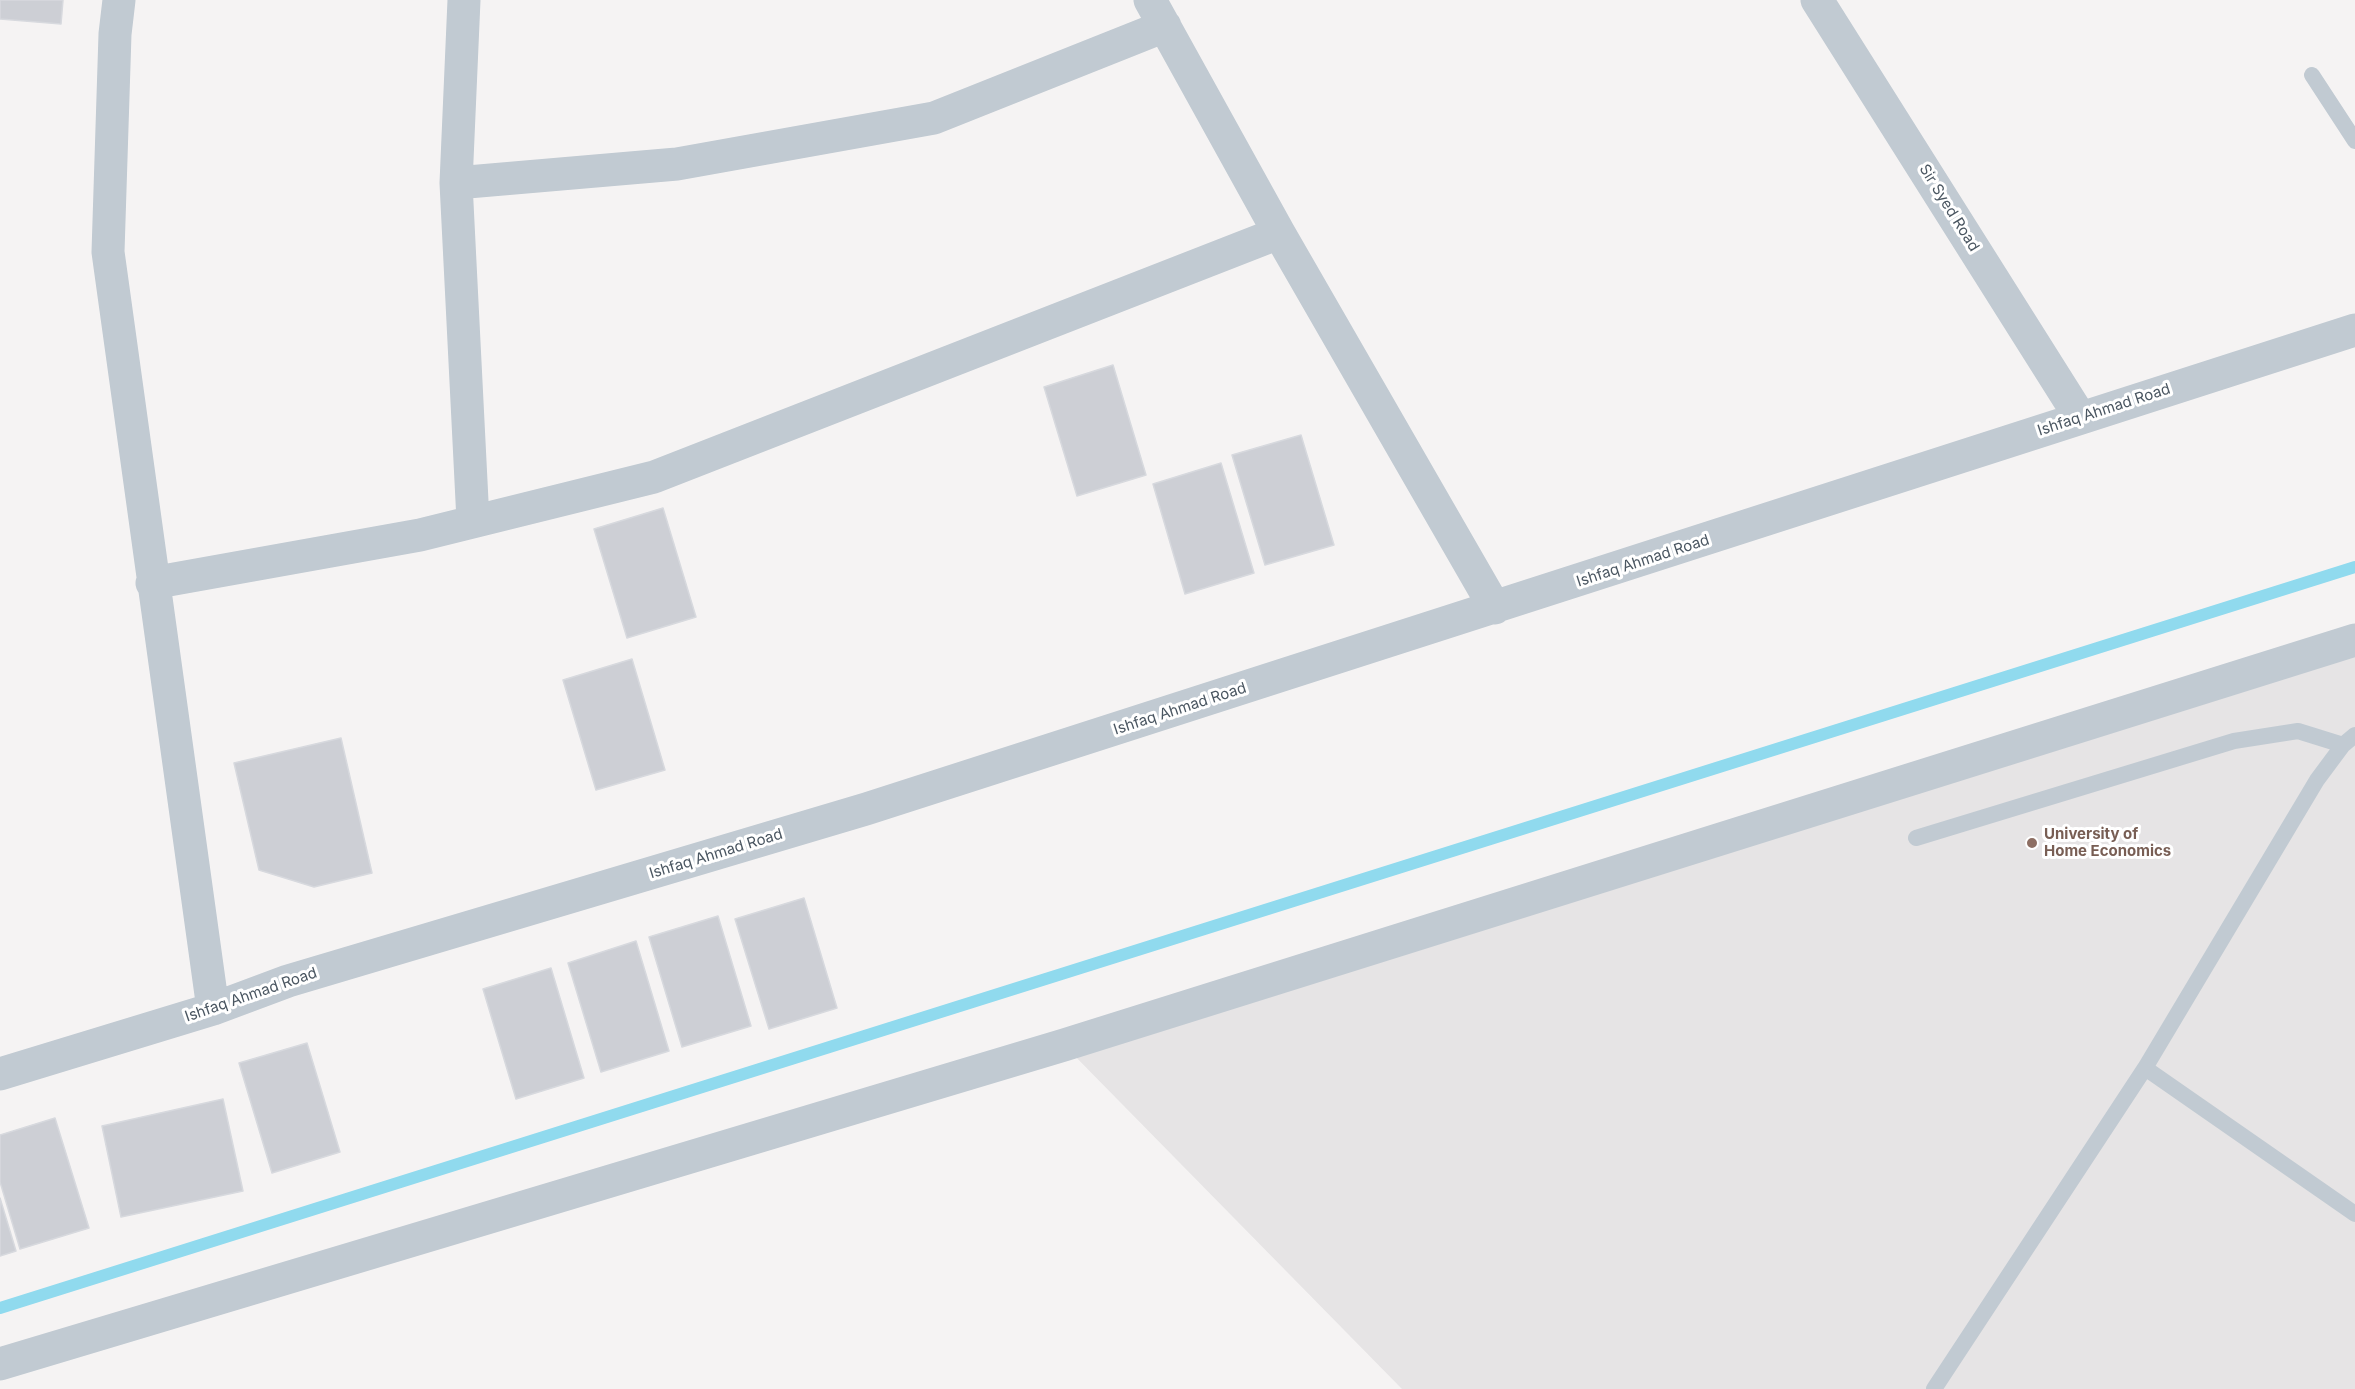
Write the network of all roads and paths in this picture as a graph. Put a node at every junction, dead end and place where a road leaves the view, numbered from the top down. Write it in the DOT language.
graph roads {
  1 [pos="119,0"];
  2 [pos="464,0"];
  3 [pos="1817,0"];
  4 [pos="1157,13"];
  5 [pos="2312,75"];
  6 [pos="2355,141"];
  7 [pos="456,183"];
  8 [pos="1279,233"];
  9 [pos="2355,330"];
  10 [pos="2080,417"];
  11 [pos="473,521"];
  12 [pos="152,583"];
  13 [pos="1495,608"];
  14 [pos="2355,640"];
  15 [pos="2349,740"];
  16 [pos="1916,838"];
  17 [pos="213,1009"];
  18 [pos="2145,1068"];
  19 [pos="0,1074"];
  20 [pos="2355,1214"];
  21 [pos="0,1365"];
  22 [pos="1934,1389"];
  1 -- 12 [label="street"];
  2 -- 7 [label="street"];
  3 -- 10 [label="street, Sir Syed Road"];
  4 -- 7 [label="street"];
  4 -- 8 [label="street"];
  5 -- 6 [label="lane"];
  7 -- 11 [label="street"];
  8 -- 11 [label="street"];
  8 -- 13 [label="street"];
  9 -- 10 [label="street, Ishfaq Ahmad Road"];
  10 -- 13 [label="street, Ishfaq Ahmad Road"];
  11 -- 12 [label="street"];
  12 -- 17 [label="street"];
  13 -- 17 [label="street, Ishfaq Ahmad Road"];
  14 -- 21 [label="street"];
  15 -- 16 [label="lane"];
  15 -- 18 [label="lane"];
  17 -- 19 [label="street, Ishfaq Ahmad Road"];
  18 -- 20 [label="lane"];
  18 -- 22 [label="lane"];
}
